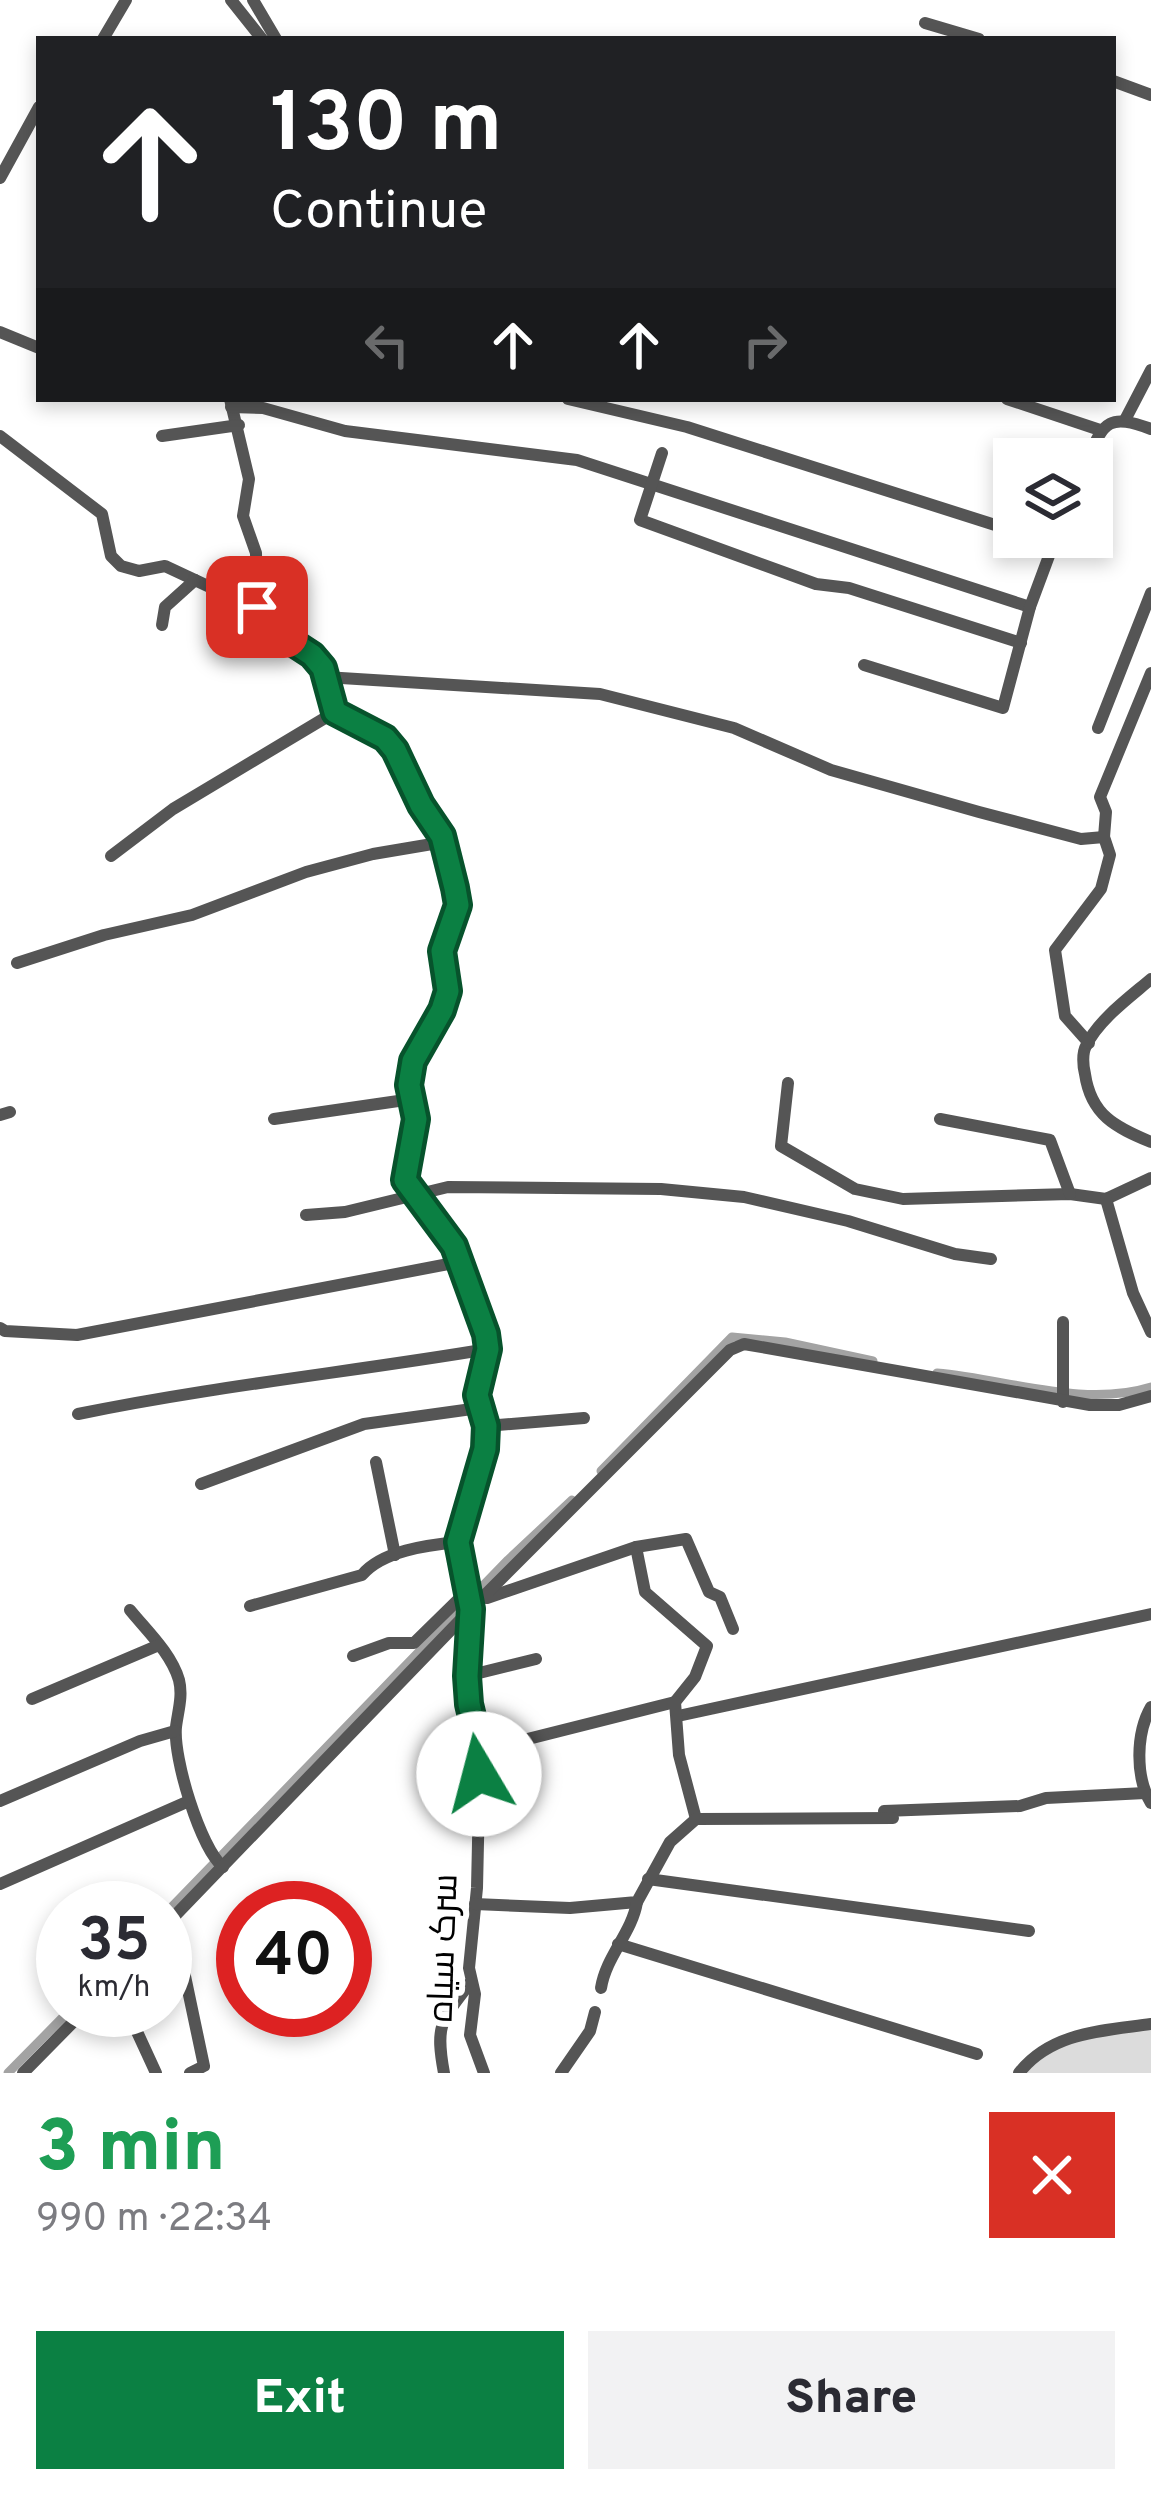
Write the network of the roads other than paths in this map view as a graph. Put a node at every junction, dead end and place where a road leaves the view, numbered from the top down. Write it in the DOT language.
graph roads {
  1 [pos="126,0"];
  2 [pos="232,0"];
  3 [pos="253,0"];
  4 [pos="925,23"];
  5 [pos="105,36"];
  6 [pos="260,36"];
  7 [pos="274,36"];
  8 [pos="969,36"];
  9 [pos="1116,82"];
  10 [pos="1151,95"];
  11 [pos="36,112"];
  12 [pos="0,178"];
  13 [pos="0,332"];
  14 [pos="36,347"];
  15 [pos="1151,370"];
  16 [pos="581,402"];
  17 [pos="1016,402"];
  18 [pos="230,403"];
  19 [pos="1125,420"];
  20 [pos="239,425"];
  21 [pos="1151,429"];
  22 [pos="1100,430"];
  23 [pos="0,436"];
  24 [pos="162,436"];
  25 [pos="1097,438"];
  26 [pos="662,453"];
  27 [pos="653,485"];
  28 [pos="993,524"];
  29 [pos="1048,558"];
  30 [pos="195,580"];
  31 [pos="1151,593"];
  32 [pos="1030,607"];
  33 [pos="262,615"];
  34 [pos="162,625"];
  35 [pos="1021,643"];
  36 [pos="863,664"];
  37 [pos="1151,674"];
  38 [pos="326,677"];
  39 [pos="335,712"];
  40 [pos="1099,728"];
  41 [pos="1104,837"];
  42 [pos="444,842"];
  43 [pos="111,856"];
  44 [pos="17,963"];
  45 [pos="1151,979"];
  46 [pos="1089,1043"];
  47 [pos="788,1083"];
  48 [pos="412,1099"];
  49 [pos="940,1119"];
  50 [pos="274,1120"];
  51 [pos="1151,1142"];
  52 [pos="1151,1178"];
  53 [pos="1070,1194"];
  54 [pos="414,1196"];
  55 [pos="1106,1199"];
  56 [pos="306,1215"];
  57 [pos="991,1259"];
  58 [pos="459,1262"];
  59 [pos="1151,1287"];
  60 [pos="1133,1293"];
  61 [pos="1063,1322"];
  62 [pos="0,1328"];
  63 [pos="1151,1332"];
  64 [pos="488,1349"];
  65 [pos="1063,1395"];
  66 [pos="1151,1396"];
  67 [pos="479,1408"];
  68 [pos="78,1414"];
  69 [pos="584,1418"];
  70 [pos="486,1426"];
  71 [pos="376,1462"];
  72 [pos="201,1484"];
  73 [pos="458,1542"];
  74 [pos="636,1546"];
  75 [pos="395,1555"];
  76 [pos="470,1601"];
  77 [pos="250,1606"];
  78 [pos="130,1610"];
  79 [pos="1151,1614"];
  80 [pos="734,1629"];
  81 [pos="159,1645"];
  82 [pos="353,1656"];
  83 [pos="536,1659"];
  84 [pos="467,1676"];
  85 [pos="32,1699"];
  86 [pos="1151,1707"];
  87 [pos="676,1709"];
  88 [pos="175,1731"];
  89 [pos="480,1751"];
  90 [pos="1148,1798"];
  91 [pos="0,1801"];
  92 [pos="189,1801"];
  93 [pos="858,1812"];
  94 [pos="893,1818"];
  95 [pos="696,1819"];
  96 [pos="219,1864"];
  97 [pos="648,1879"];
  98 [pos="0,1884"];
  99 [pos="192,1895"];
  100 [pos="637,1902"];
  101 [pos="475,1904"];
  102 [pos="1029,1931"];
  103 [pos="618,1944"];
  104 [pos="470,1983"];
  105 [pos="601,1988"];
  106 [pos="192,2009"];
  107 [pos="595,2012"];
  108 [pos="1151,2024"];
  109 [pos="58,2037"];
  110 [pos="139,2037"];
  111 [pos="977,2054"];
  112 [pos="560,2069"];
  113 [pos="23,2073"];
  114 [pos="156,2073"];
  115 [pos="190,2073"];
  116 [pos="444,2073"];
  117 [pos="484,2073"];
  118 [pos="1019,2073"];
  1 -- 5 [label="street"];
  2 -- 6 [label="street"];
  3 -- 7 [label="street"];
  4 -- 8 [label="street"];
  9 -- 10 [label="street"];
  11 -- 12 [label="street"];
  13 -- 14 [label="street"];
  15 -- 19 [label="street"];
  16 -- 28 [label="street"];
  17 -- 22 [label="street"];
  18 -- 20 [label="street"];
  18 -- 27 [label="street"];
  19 -- 21 [label="street"];
  19 -- 22 [label="street"];
  20 -- 24 [label="street"];
  20 -- 33 [label="street"];
  22 -- 25 [label="street"];
  23 -- 30 [label="street"];
  26 -- 27 [label="street"];
  27 -- 32 [label="street"];
  27 -- 35 [label="street"];
  29 -- 32 [label="street"];
  30 -- 33 [label="street"];
  30 -- 34 [label="street"];
  31 -- 40 [label="street"];
  32 -- 35 [label="street"];
  33 -- 38 [label="street"];
  35 -- 36 [label="street"];
  37 -- 41 [label="street"];
  38 -- 39 [label="street"];
  38 -- 41 [label="street"];
  39 -- 42 [label="street"];
  39 -- 43 [label="street"];
  41 -- 46 [label="street"];
  42 -- 44 [label="street"];
  42 -- 48 [label="street"];
  45 -- 46 [label="street"];
  46 -- 51 [label="street"];
  47 -- 53 [label="street"];
  48 -- 50 [label="street"];
  48 -- 54 [label="street"];
  49 -- 53 [label="street"];
  52 -- 55 [label="street"];
  53 -- 55 [label="street"];
  54 -- 56 [label="street"];
  54 -- 57 [label="street"];
  54 -- 58 [label="street"];
  55 -- 60 [label="street"];
  58 -- 62 [label="street"];
  58 -- 64 [label="street"];
  59 -- 60 [label="street"];
  60 -- 63 [label="street"];
  61 -- 65 [label="street"];
  64 -- 67 [label="street"];
  64 -- 68 [label="street"];
  65 -- 66 [label="street"];
  65 -- 76 [label="street"];
  67 -- 70 [label="street"];
  67 -- 72 [label="street"];
  69 -- 70 [label="street"];
  70 -- 73 [label="street"];
  71 -- 75 [label="street"];
  73 -- 75 [label="street"];
  73 -- 76 [label="street, سرک سیاه"];
  74 -- 76 [label="street"];
  74 -- 80 [label="street"];
  74 -- 87 [label="street"];
  75 -- 77 [label="street"];
  76 -- 82 [label="street"];
  76 -- 84 [label="street, سرک سیاه"];
  76 -- 96 [label="street"];
  78 -- 81 [label="street"];
  79 -- 87 [label="street"];
  81 -- 85 [label="street"];
  81 -- 88 [label="street"];
  83 -- 84 [label="street"];
  84 -- 89 [label="street, سرک سیاه"];
  86 -- 90 [label="street"];
  87 -- 89 [label="street"];
  87 -- 95 [label="street"];
  88 -- 91 [label="street"];
  88 -- 92 [label="street"];
  89 -- 101 [label="street, سرک سیاه"];
  90 -- 93 [label="street"];
  92 -- 96 [label="street"];
  92 -- 98 [label="street"];
  94 -- 95 [label="street"];
  95 -- 97 [label="street"];
  96 -- 99 [label="street"];
  97 -- 100 [label="street"];
  97 -- 102 [label="street"];
  100 -- 101 [label="street"];
  100 -- 103 [label="street"];
  101 -- 104 [label="street, سرک سیاه"];
  103 -- 105 [label="street"];
  103 -- 111 [label="street"];
  104 -- 116 [label="street"];
  104 -- 117 [label="street, سرک سیاه"];
  106 -- 115 [label="street"];
  107 -- 112 [label="street"];
  108 -- 118 [label="street"];
  109 -- 113 [label="street"];
  110 -- 114 [label="street"];
}
